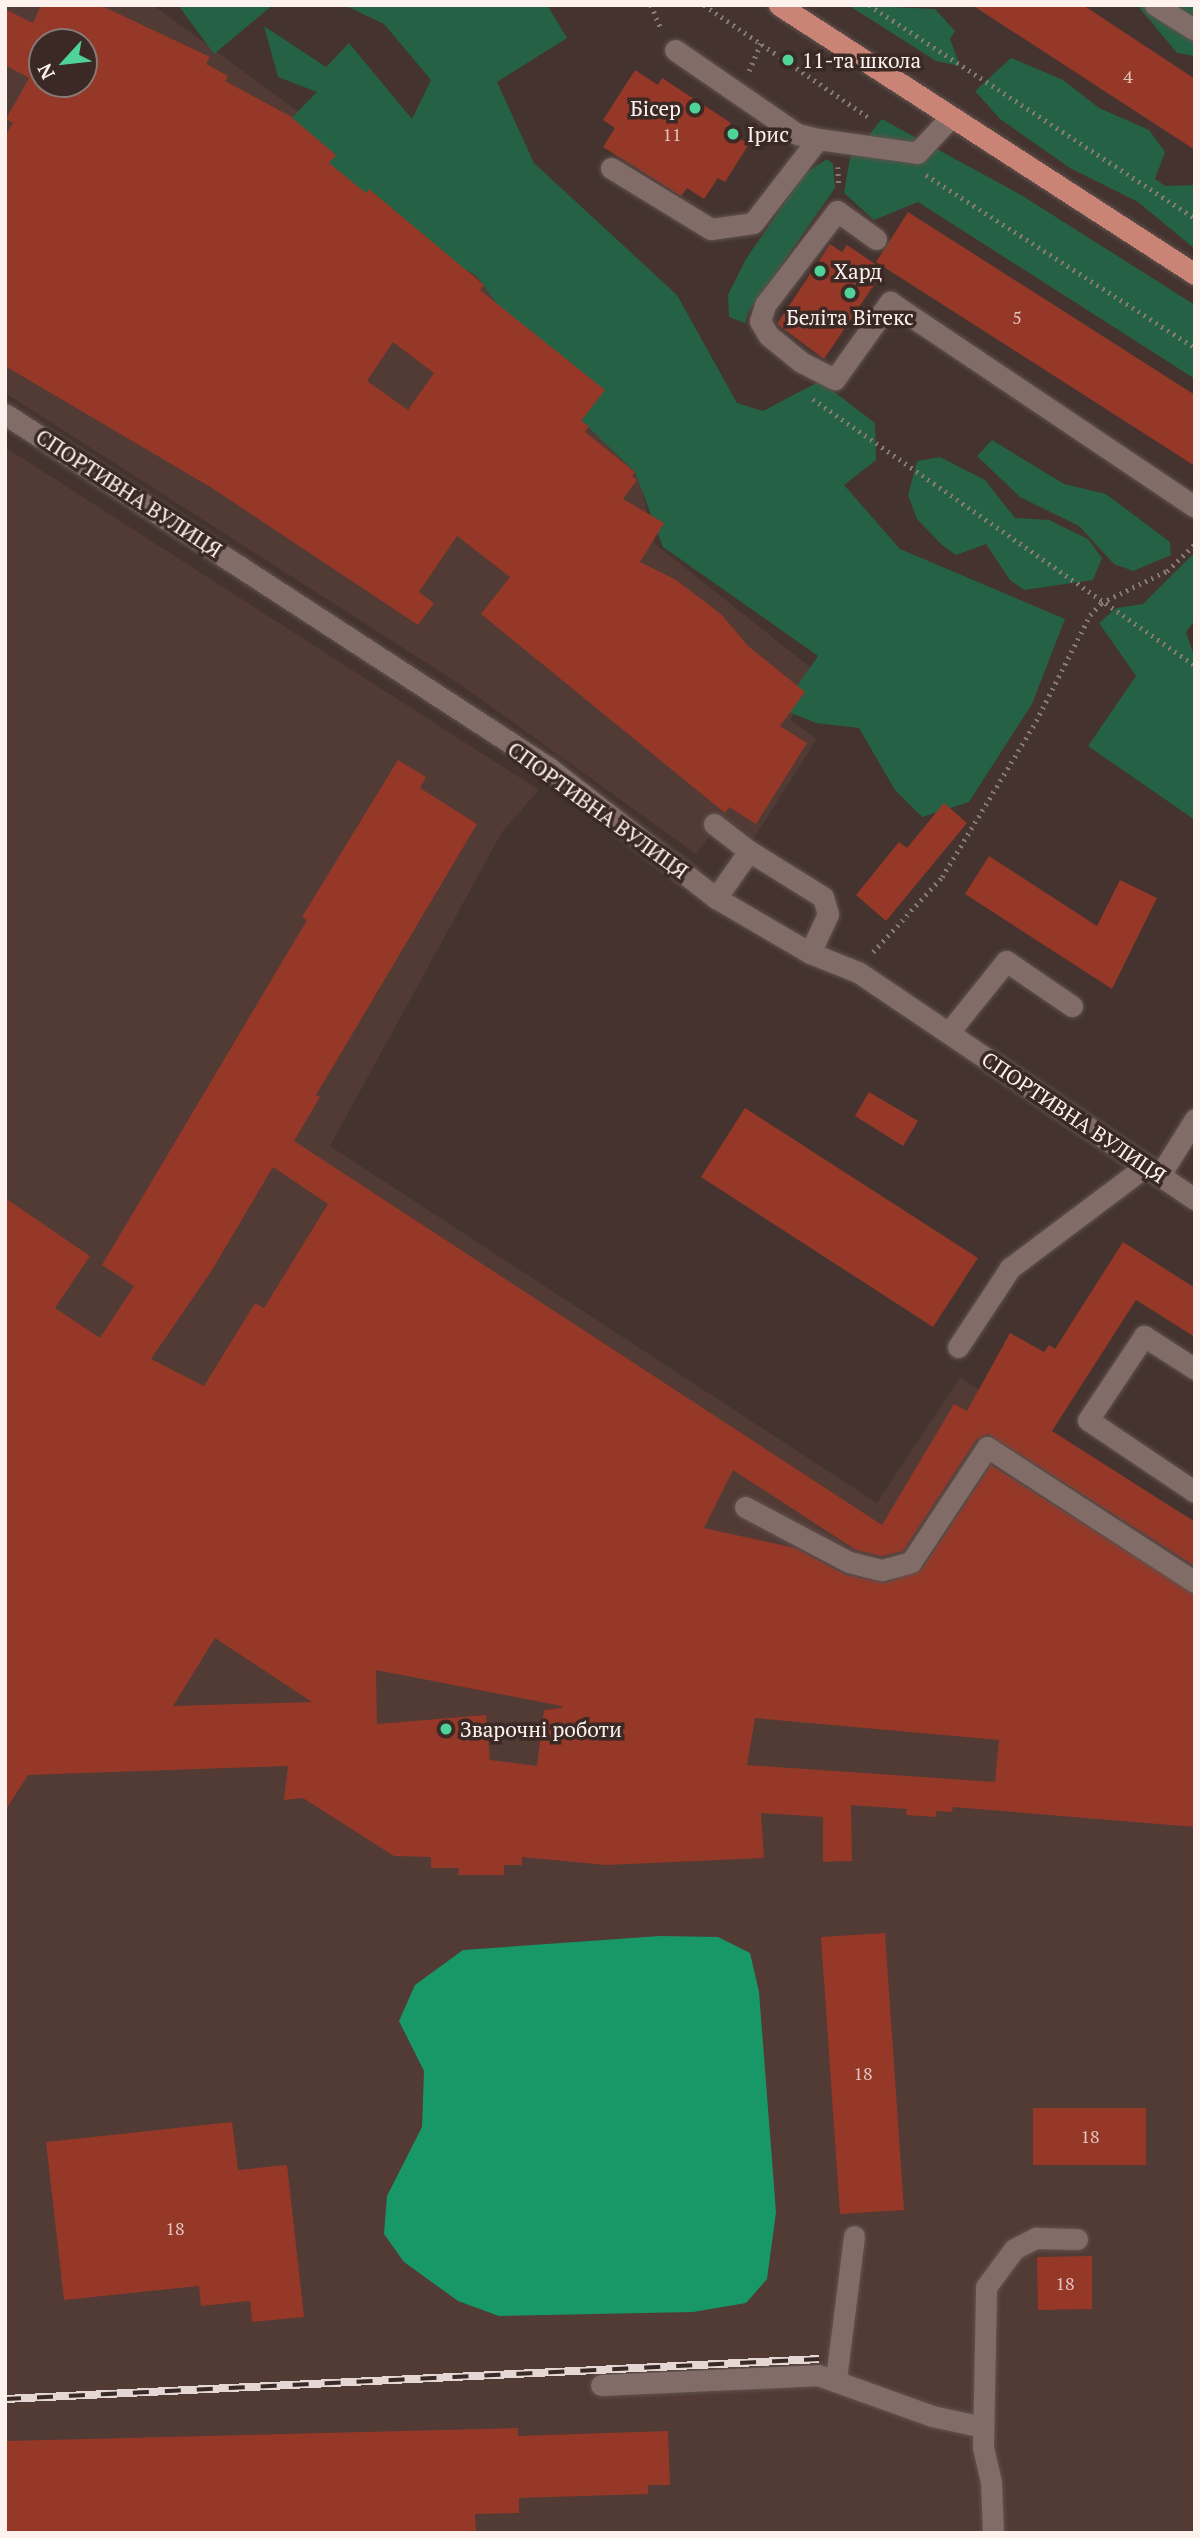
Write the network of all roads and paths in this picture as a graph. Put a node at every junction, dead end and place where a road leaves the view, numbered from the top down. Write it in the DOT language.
graph roads {
  1 [pos="779,5"];
  2 [pos="869,5"];
  3 [pos="1155,5"];
  4 [pos="1195,30"];
  5 [pos="675,50"];
  6 [pos="950,118"];
  7 [pos="827,140"];
  8 [pos="611,167"];
  9 [pos="836,211"];
  10 [pos="1195,218"];
  11 [pos="1011,229"];
  12 [pos="876,239"];
  13 [pos="1195,274"];
  14 [pos="1195,348"];
  15 [pos="801,390"];
  16 [pos="5,414"];
  17 [pos="1195,506"];
  18 [pos="1195,544"];
  19 [pos="1101,603"];
  20 [pos="1195,665"];
  21 [pos="713,824"];
  22 [pos="749,852"];
  23 [pos="716,898"];
  24 [pos="810,953"];
  25 [pos="858,972"];
  26 [pos="1072,1006"];
  27 [pos="949,1032"];
  28 [pos="1195,1119"];
  29 [pos="1153,1171"];
  30 [pos="1195,1199"];
  31 [pos="958,1347"];
  32 [pos="1195,1369"];
  33 [pos="1195,1492"];
  34 [pos="745,1507"];
  35 [pos="1195,1582"];
  36 [pos="853,2236"];
  37 [pos="1077,2239"];
  38 [pos="836,2379"];
  39 [pos="601,2385"];
  40 [pos="983,2427"];
  41 [pos="993,2533"];
  1 -- 6 [label="main road"];
  2 -- 10 [label="path"];
  3 -- 4 [label="street"];
  5 -- 7 [label="street"];
  6 -- 7 [label="street"];
  6 -- 13 [label="main road"];
  7 -- 8 [label="street"];
  7 -- 9 [label="path"];
  9 -- 12 [label="street"];
  9 -- 17 [label="street"];
  11 -- 14 [label="path"];
  15 -- 19 [label="path"];
  16 -- 23 [label="street, СПОРТИВНА ВУЛИЦЯ"];
  18 -- 19 [label="path"];
  19 -- 20 [label="path"];
  19 -- 25 [label="path"];
  21 -- 22 [label="street"];
  22 -- 23 [label="street"];
  22 -- 24 [label="street"];
  23 -- 24 [label="street, СПОРТИВНА ВУЛИЦЯ"];
  24 -- 25 [label="street, СПОРТИВНА ВУЛИЦЯ"];
  25 -- 27 [label="street, СПОРТИВНА ВУЛИЦЯ"];
  26 -- 27 [label="street"];
  27 -- 29 [label="street, СПОРТИВНА ВУЛИЦЯ"];
  28 -- 29 [label="street"];
  29 -- 30 [label="street, СПОРТИВНА ВУЛИЦЯ"];
  29 -- 31 [label="street"];
  32 -- 33 [label="street"];
  34 -- 35 [label="street"];
  36 -- 38 [label="street"];
  37 -- 40 [label="street"];
  38 -- 39 [label="street"];
  38 -- 40 [label="street"];
  40 -- 41 [label="street"];
}
